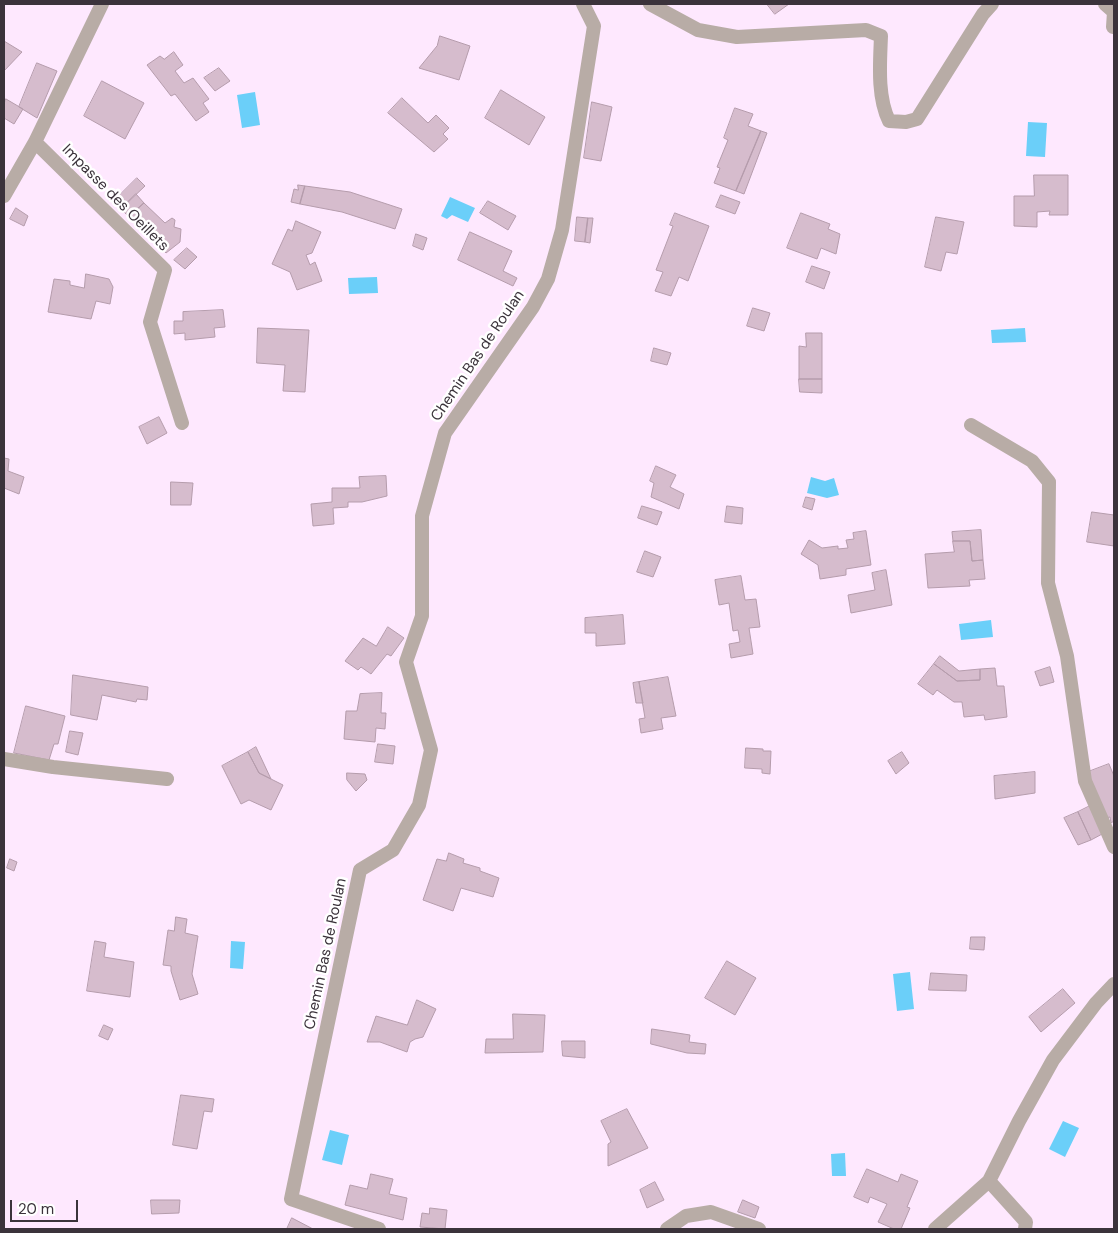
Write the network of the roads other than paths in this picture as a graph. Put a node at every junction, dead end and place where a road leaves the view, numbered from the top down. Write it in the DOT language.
graph roads {
  1 [pos="102,4"];
  2 [pos="583,4"];
  3 [pos="650,4"];
  4 [pos="992,4"];
  5 [pos="1104,4"];
  6 [pos="1113,27"];
  7 [pos="35,142"];
  8 [pos="4,196"];
  9 [pos="182,424"];
  10 [pos="971,425"];
  11 [pos="4,759"];
  12 [pos="167,779"];
  13 [pos="1114,847"];
  14 [pos="1114,984"];
  15 [pos="990,1182"];
  16 [pos="379,1229"];
  17 [pos="667,1229"];
  18 [pos="759,1229"];
  19 [pos="935,1229"];
  20 [pos="1025,1229"];
  1 -- 7 [label="street"];
  2 -- 16 [label="street, Chemin Bas de Roulan"];
  3 -- 4 [label="street"];
  5 -- 6 [label="street"];
  7 -- 8 [label="street"];
  7 -- 9 [label="street, Impasse des Oeillets"];
  10 -- 13 [label="street"];
  11 -- 12 [label="street"];
  14 -- 15 [label="street"];
  15 -- 19 [label="street"];
  15 -- 20 [label="street"];
  17 -- 18 [label="street"];
}
